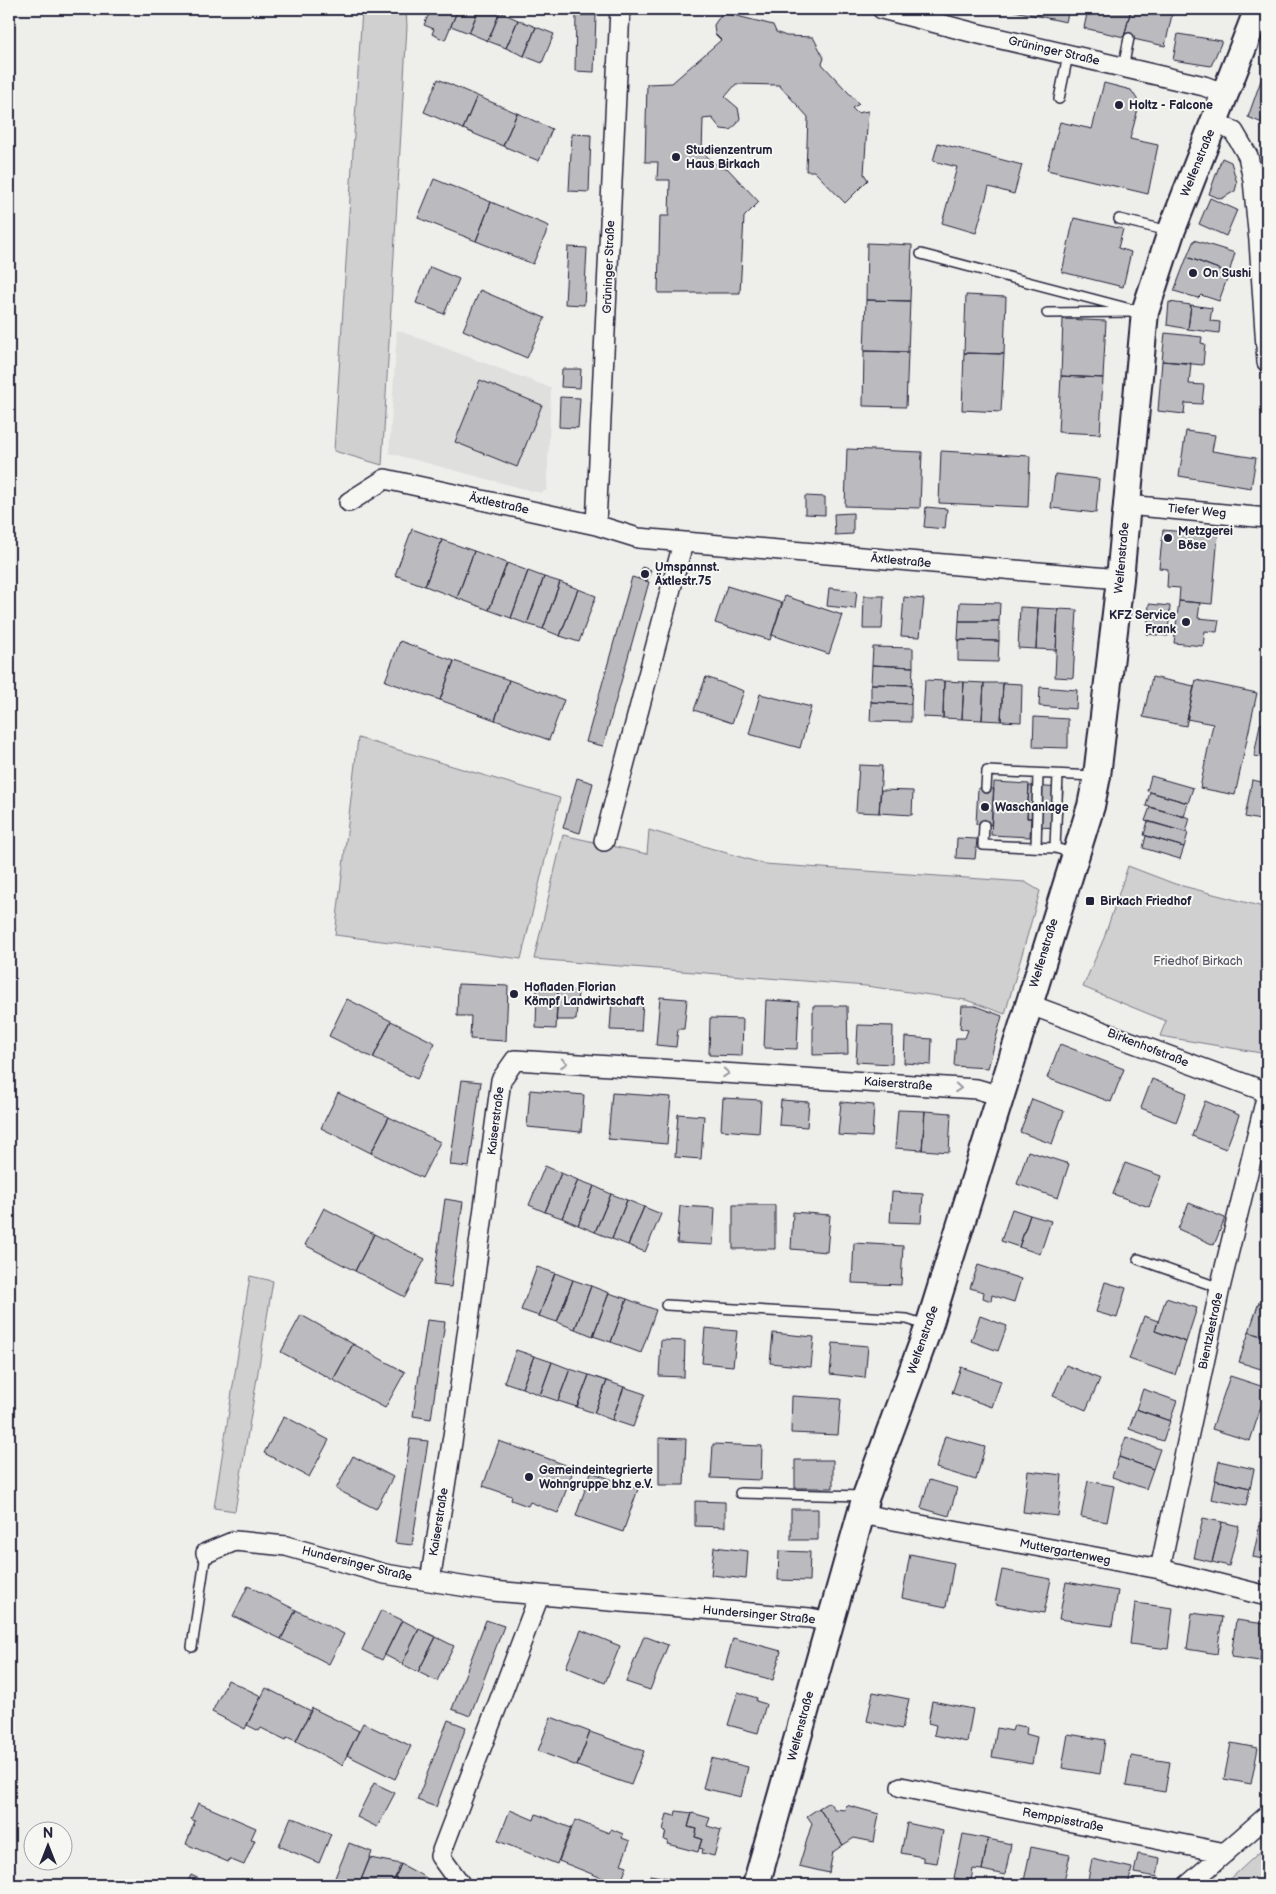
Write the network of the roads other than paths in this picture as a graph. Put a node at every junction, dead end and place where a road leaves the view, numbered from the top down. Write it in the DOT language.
graph roads {
  1 [pos="620,9"];
  2 [pos="882,9"];
  3 [pos="1258,9"];
  4 [pos="1129,38"];
  5 [pos="1068,55"];
  6 [pos="1123,68"];
  7 [pos="1225,94"];
  8 [pos="1059,99"];
  9 [pos="1215,121"];
  10 [pos="1119,219"];
  11 [pos="1171,232"];
  12 [pos="921,254"];
  13 [pos="1145,312"];
  14 [pos="1046,313"];
  15 [pos="1267,362"];
  16 [pos="349,502"];
  17 [pos="1127,505"];
  18 [pos="1267,518"];
  19 [pos="596,525"];
  20 [pos="683,543"];
  21 [pos="1120,579"];
  22 [pos="1038,774"];
  23 [pos="1058,775"];
  24 [pos="1097,776"];
  25 [pos="986,788"];
  26 [pos="984,825"];
  27 [pos="604,841"];
  28 [pos="1036,847"];
  29 [pos="1065,851"];
  30 [pos="1028,1004"];
  31 [pos="1267,1093"];
  32 [pos="1001,1096"];
  33 [pos="1138,1259"];
  34 [pos="1220,1288"];
  35 [pos="666,1306"];
  36 [pos="929,1326"];
  37 [pos="740,1493"];
  38 [pos="864,1505"];
  39 [pos="206,1553"];
  40 [pos="1160,1569"];
  41 [pos="430,1581"];
  42 [pos="539,1596"];
  43 [pos="1267,1596"];
  44 [pos="830,1622"];
  45 [pos="192,1647"];
  46 [pos="901,1787"];
  47 [pos="1267,1816"];
  48 [pos="1225,1853"];
  49 [pos="461,1885"];
  50 [pos="756,1885"];
  51 [pos="1188,1885"];
  1 -- 19 [label="street, Grüninger Straße"];
  2 -- 5 [label="street, Grüninger Straße"];
  3 -- 7 [label="street, Welfenstraße"];
  4 -- 6 [label="lane"];
  5 -- 6 [label="street, Grüninger Straße"];
  5 -- 8 [label="lane"];
  6 -- 7 [label="street, Grüninger Straße"];
  7 -- 9 [label="street, Welfenstraße"];
  9 -- 11 [label="street, Welfenstraße"];
  9 -- 15 [label="street"];
  10 -- 11 [label="lane"];
  11 -- 13 [label="street, Welfenstraße"];
  12 -- 13 [label="lane"];
  13 -- 14 [label="lane"];
  13 -- 17 [label="street, Welfenstraße"];
  16 -- 19 [label="street, Äxtlestraße"];
  17 -- 18 [label="street, Tiefer Weg"];
  17 -- 21 [label="street, Welfenstraße"];
  19 -- 20 [label="street, Äxtlestraße"];
  20 -- 21 [label="street, Äxtlestraße"];
  20 -- 27 [label="street"];
  21 -- 24 [label="street, Welfenstraße"];
  22 -- 23 [label="lane"];
  22 -- 25 [label="lane"];
  22 -- 28 [label="lane"];
  23 -- 24 [label="lane"];
  23 -- 29 [label="lane"];
  24 -- 29 [label="street, Welfenstraße"];
  26 -- 28 [label="lane"];
  28 -- 29 [label="lane"];
  29 -- 30 [label="street, Welfenstraße"];
  30 -- 31 [label="street, Birkenhofstraße"];
  30 -- 32 [label="street, Welfenstraße"];
  31 -- 34 [label="street, Bientzlestraße"];
  32 -- 36 [label="street, Welfenstraße"];
  41 -- 32 [label="street, Kaiserstraße, one-way"];
  33 -- 34 [label="lane"];
  34 -- 40 [label="street, Bientzlestraße"];
  35 -- 36 [label="lane"];
  36 -- 38 [label="street, Welfenstraße"];
  37 -- 38 [label="lane"];
  38 -- 40 [label="street, Muttergartenweg"];
  38 -- 44 [label="street, Welfenstraße"];
  39 -- 41 [label="street, Hundersinger Straße"];
  39 -- 45 [label="lane"];
  40 -- 43 [label="street, Muttergartenweg"];
  41 -- 42 [label="street, Hundersinger Straße"];
  42 -- 44 [label="street, Hundersinger Straße"];
  42 -- 49 [label="street"];
  44 -- 50 [label="street, Welfenstraße"];
  46 -- 48 [label="street, Remppisstraße"];
  47 -- 48 [label="street"];
  48 -- 51 [label="street"];
}
